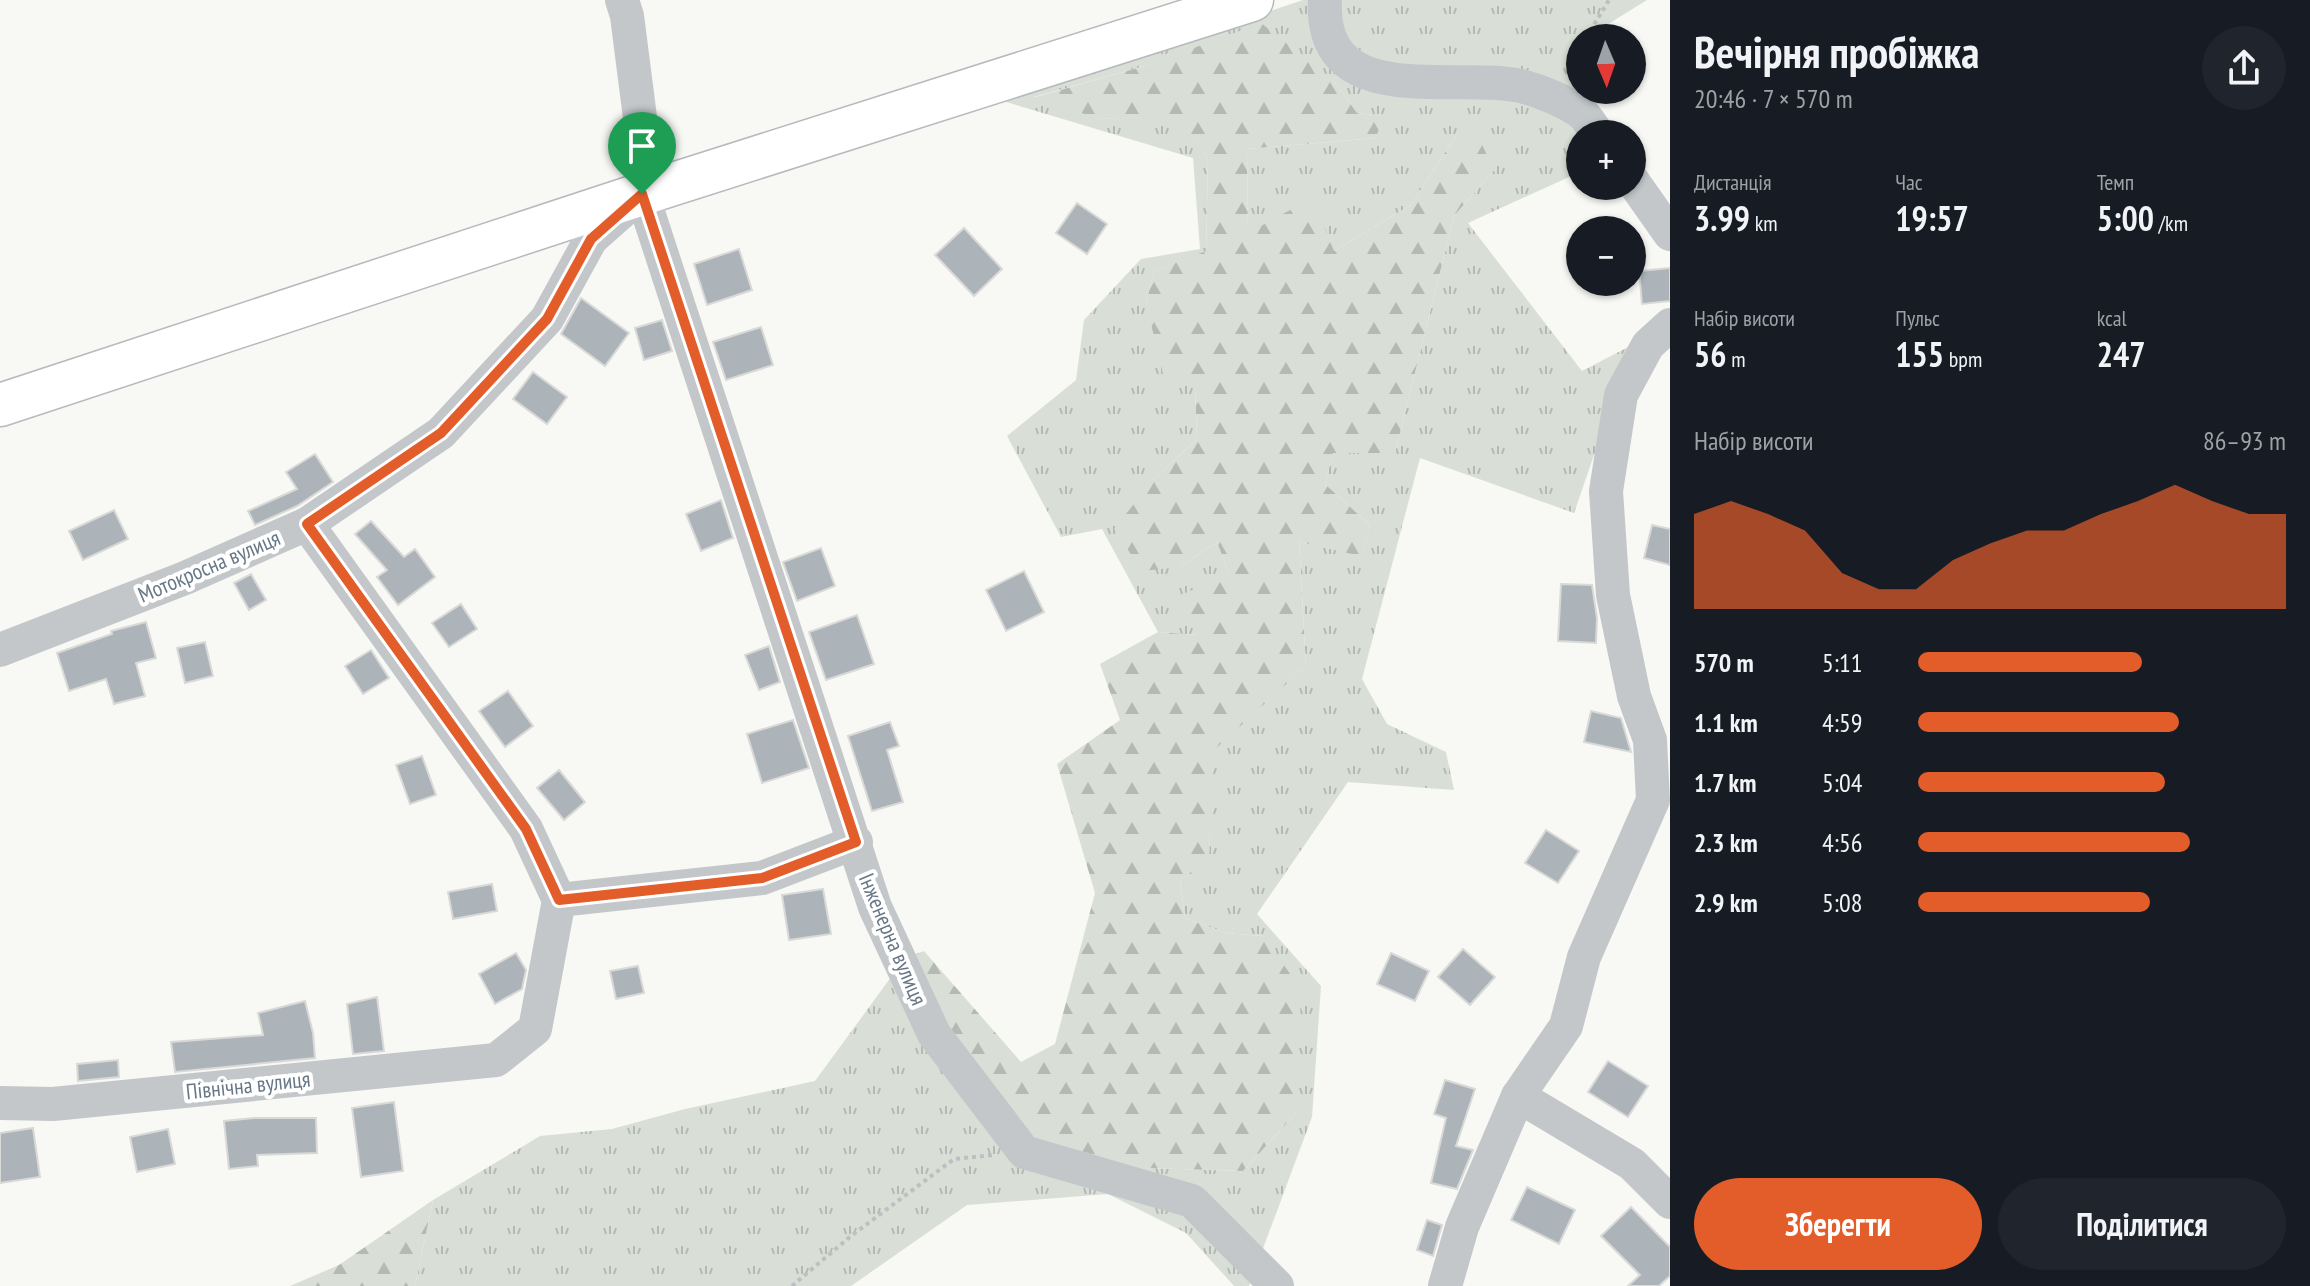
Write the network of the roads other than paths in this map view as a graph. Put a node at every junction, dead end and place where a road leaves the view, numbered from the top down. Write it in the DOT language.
graph roads {
  1 [pos="622,0"];
  2 [pos="1252,0"];
  3 [pos="1325,0"];
  4 [pos="1588,120"];
  5 [pos="642,194"];
  6 [pos="1646,200"];
  7 [pos="1670,234"];
  8 [pos="1670,325"];
  9 [pos="0,405"];
  10 [pos="307,524"];
  11 [pos="0,650"];
  12 [pos="856,842"];
  13 [pos="559,900"];
  14 [pos="1518,1096"];
  15 [pos="0,1103"];
  16 [pos="1670,1202"];
  17 [pos="1277,1286"];
  18 [pos="1445,1286"];
  1 -- 5 [label="street, Інженерна вулиця"];
  2 -- 5 [label="main road"];
  3 -- 4 [label="street"];
  5 -- 9 [label="main road"];
  5 -- 10 [label="street"];
  5 -- 12 [label="street, Інженерна вулиця"];
  6 -- 7 [label="street"];
  8 -- 14 [label="street"];
  10 -- 11 [label="street, Мотокросна вулиця"];
  10 -- 13 [label="street, Мотокросна вулиця"];
  12 -- 13 [label="street"];
  12 -- 17 [label="street, Інженерна вулиця"];
  13 -- 15 [label="street, Північна вулиця"];
  14 -- 16 [label="street"];
  14 -- 18 [label="street"];
}
